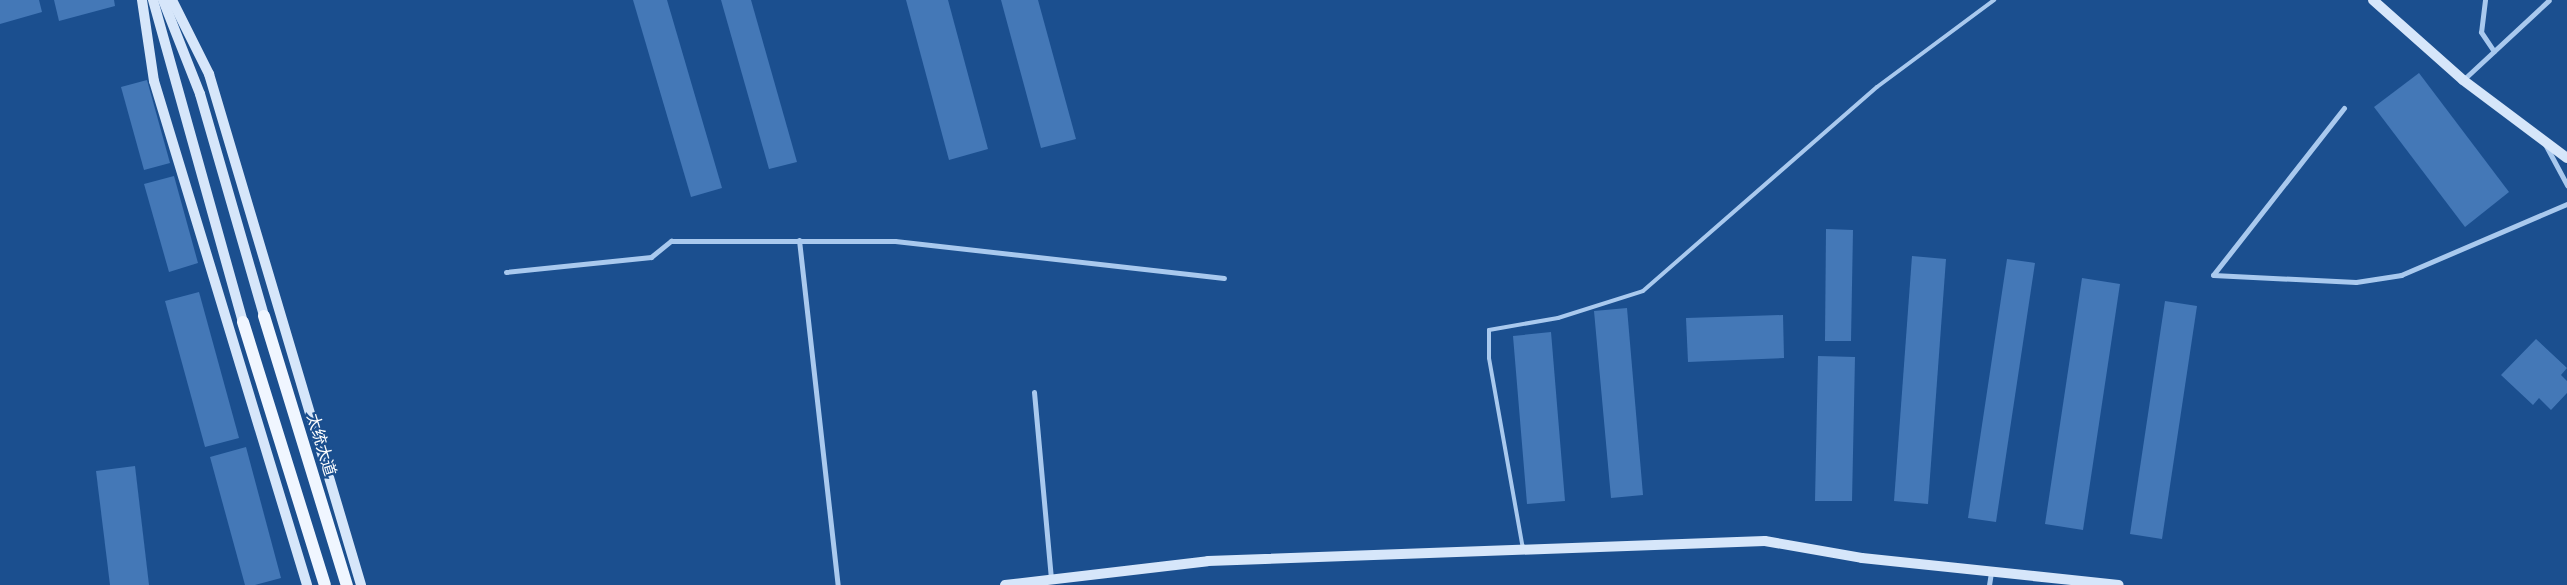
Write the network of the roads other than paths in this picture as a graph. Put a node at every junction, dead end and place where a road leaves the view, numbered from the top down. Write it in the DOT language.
graph roads {
  1 [pos="142,0"];
  2 [pos="153,0"];
  3 [pos="163,0"];
  4 [pos="172,0"];
  5 [pos="1994,0"];
  6 [pos="2373,0"];
  7 [pos="2485,0"];
  8 [pos="2549,0"];
  9 [pos="2494,51"];
  10 [pos="2463,80"];
  11 [pos="2344,108"];
  12 [pos="2540,135"];
  13 [pos="2567,158"];
  14 [pos="2567,185"];
  15 [pos="2567,204"];
  16 [pos="799,240"];
  17 [pos="506,272"];
  18 [pos="1224,278"];
  19 [pos="264,316"];
  20 [pos="243,322"];
  21 [pos="1034,392"];
  22 [pos="1523,550"];
  23 [pos="1991,572"];
  24 [pos="1052,580"];
  25 [pos="307,585"];
  26 [pos="325,585"];
  27 [pos="347,585"];
  28 [pos="361,585"];
  29 [pos="838,585"];
  30 [pos="1005,585"];
  31 [pos="1990,585"];
  32 [pos="2119,585"];
  1 -- 25 [label="main road"];
  2 -- 20 [label="main road"];
  3 -- 19 [label="main road"];
  4 -- 28 [label="main road"];
  5 -- 22 [label="lane"];
  6 -- 10 [label="main road"];
  7 -- 9 [label="street"];
  8 -- 9 [label="street"];
  9 -- 10 [label="street"];
  10 -- 12 [label="main road"];
  11 -- 15 [label="street"];
  12 -- 13 [label="main road"];
  12 -- 14 [label="street"];
  16 -- 17 [label="street"];
  16 -- 18 [label="street"];
  16 -- 29 [label="street"];
  19 -- 27 [label="main road, 太统大道"];
  20 -- 26 [label="main road"];
  21 -- 24 [label="street"];
  22 -- 23 [label="main road"];
  22 -- 24 [label="main road"];
  23 -- 31 [label="street"];
  23 -- 32 [label="main road"];
  24 -- 30 [label="main road"];
}
